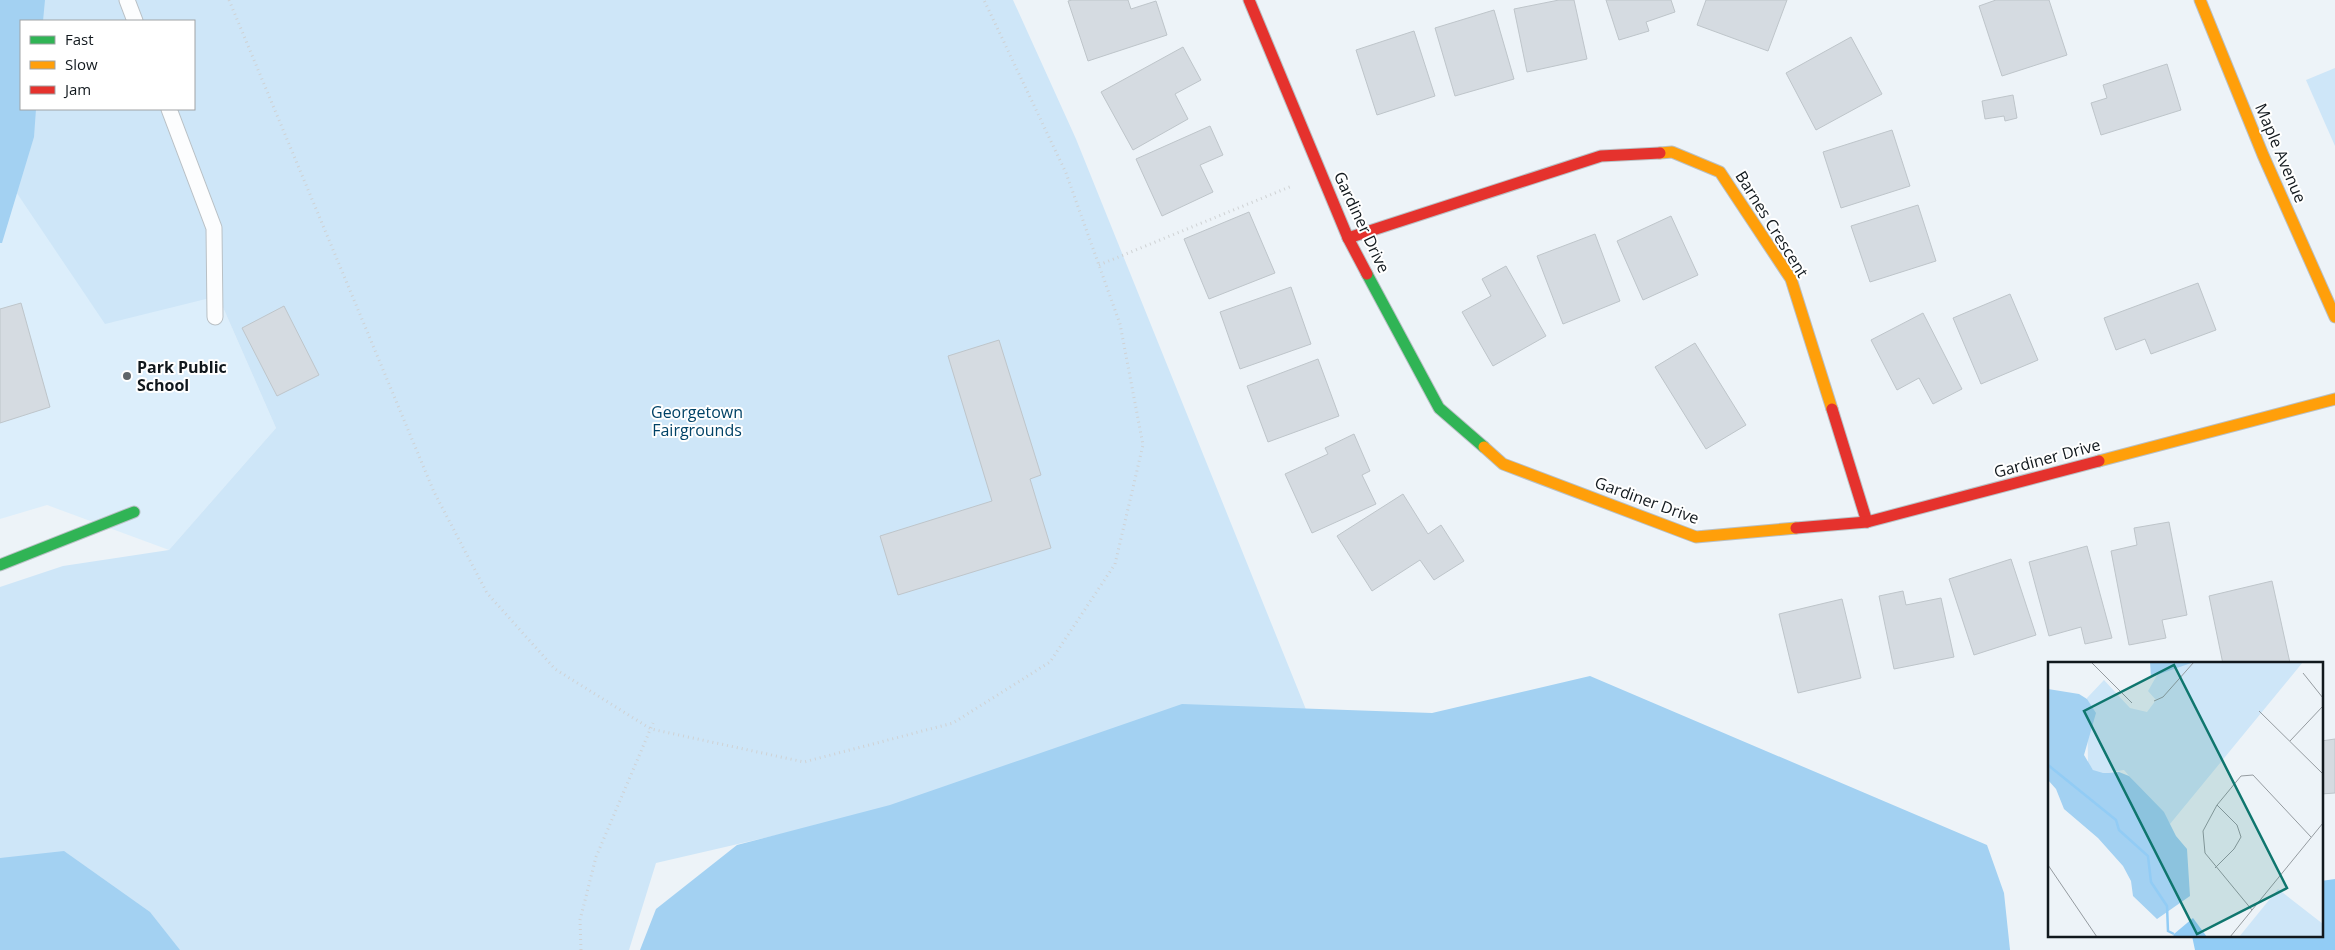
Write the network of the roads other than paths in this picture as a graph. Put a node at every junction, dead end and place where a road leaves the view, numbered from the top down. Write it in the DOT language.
graph roads {
  1 [pos="127,0"];
  2 [pos="1249,0"];
  3 [pos="2200,0"];
  4 [pos="135,20"];
  5 [pos="168,110"];
  6 [pos="1348,238"];
  7 [pos="215,317"];
  8 [pos="2335,317"];
  9 [pos="2335,398"];
  10 [pos="134,512"];
  11 [pos="1867,522"];
  12 [pos="0,565"];
  1 -- 4 [label="lane"];
  2 -- 6 [label="street, Gardiner Drive"];
  3 -- 8 [label="street, Maple Avenue"];
  5 -- 7 [label="lane"];
  6 -- 11 [label="street, Gardiner Drive"];
  6 -- 11 [label="street, Barnes Crescent"];
  9 -- 11 [label="street, Gardiner Drive"];
  10 -- 12 [label="street"];
}
